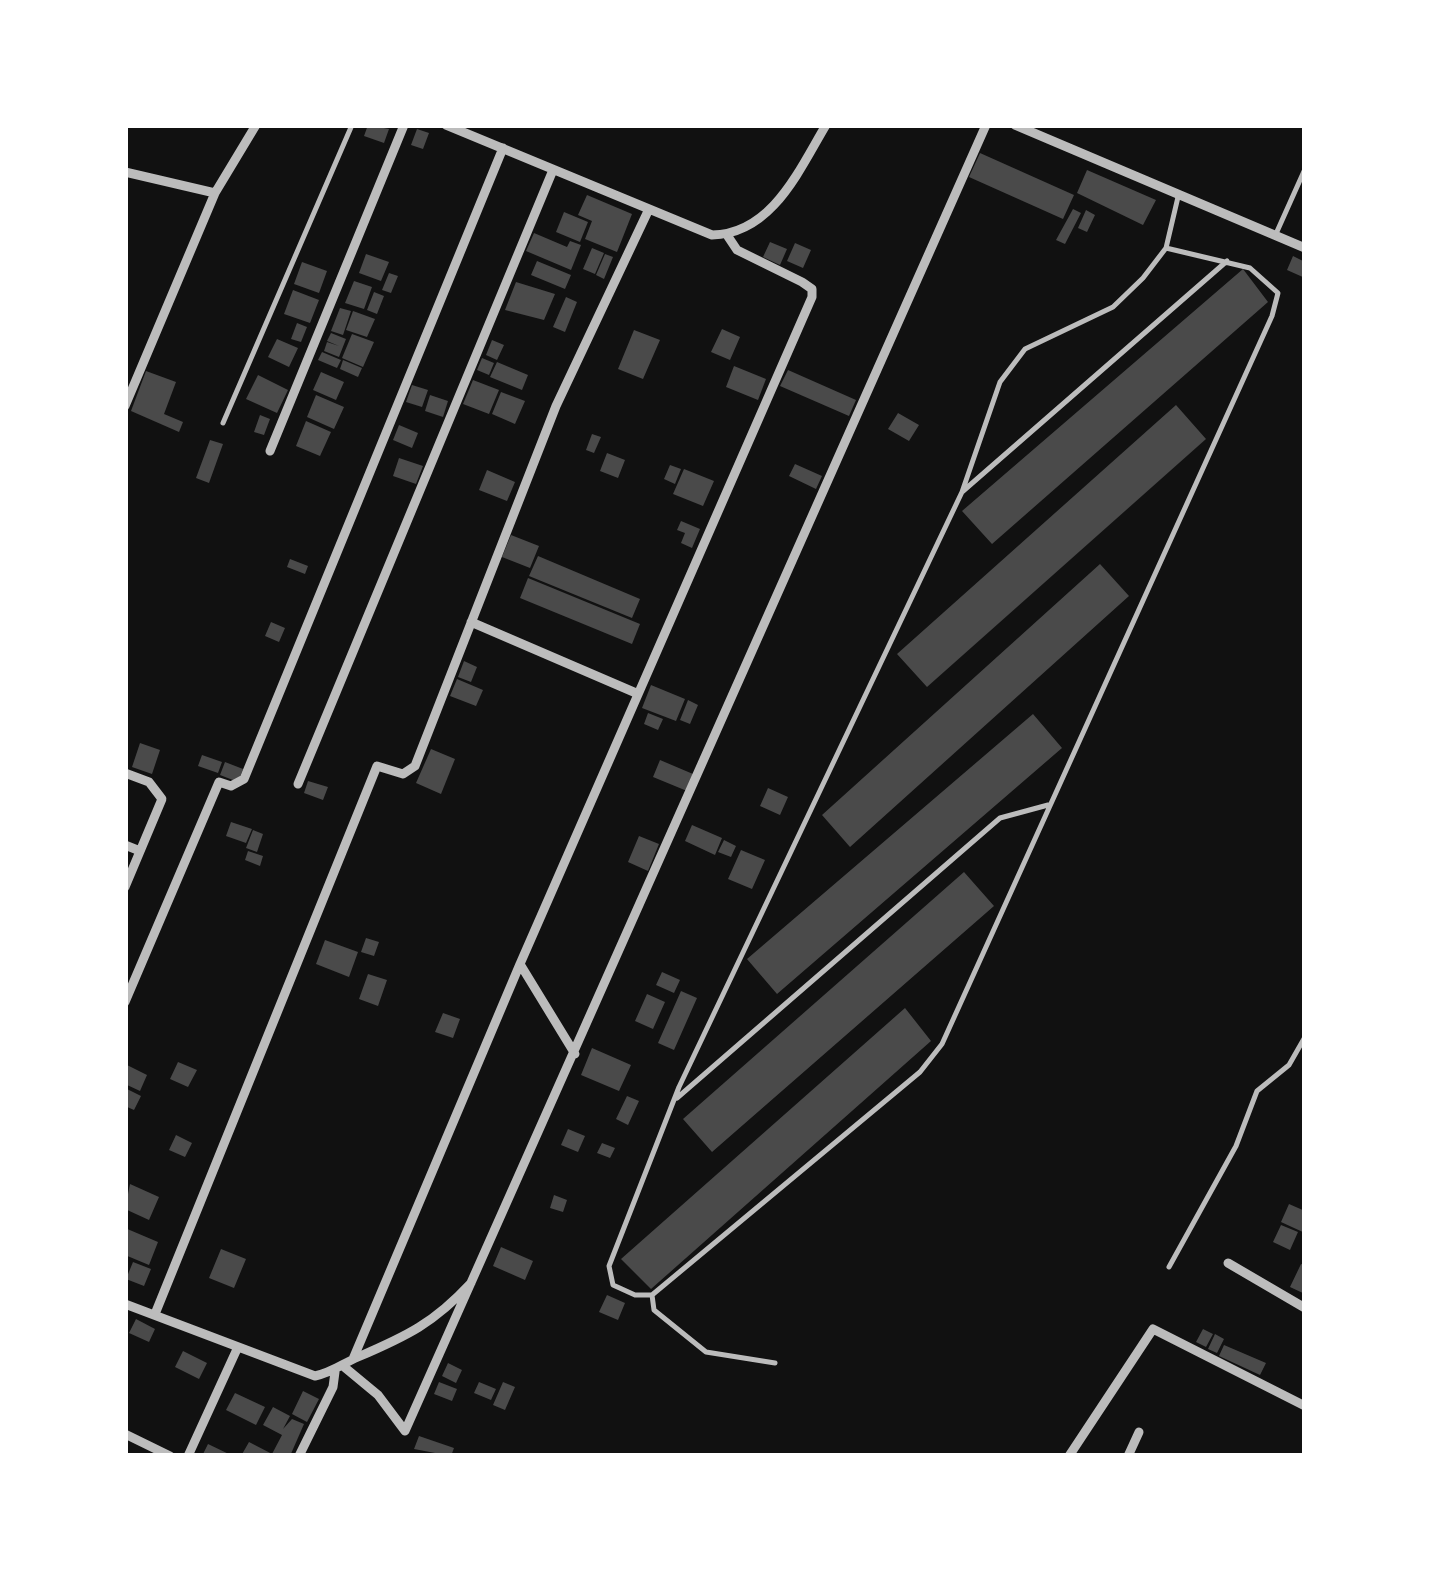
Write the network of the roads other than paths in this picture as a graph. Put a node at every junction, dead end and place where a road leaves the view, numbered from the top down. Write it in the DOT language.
graph roads {
  1 [pos="256,125"];
  2 [pos="352,125"];
  3 [pos="404,125"];
  4 [pos="446,125"];
  5 [pos="826,125"];
  6 [pos="986,125"];
  7 [pos="1016,125"];
  8 [pos="503,148"];
  9 [pos="1305,169"];
  10 [pos="552,170"];
  11 [pos="125,172"];
  12 [pos="214,193"];
  13 [pos="1178,197"];
  14 [pos="649,209"];
  15 [pos="727,234"];
  16 [pos="1276,236"];
  17 [pos="1166,248"];
  18 [pos="1305,248"];
  19 [pos="1227,261"];
  20 [pos="125,406"];
  21 [pos="223,423"];
  22 [pos="270,451"];
  23 [pos="962,492"];
  24 [pos="472,622"];
  25 [pos="636,693"];
  26 [pos="125,773"];
  27 [pos="298,784"];
  28 [pos="1048,805"];
  29 [pos="125,845"];
  30 [pos="140,851"];
  31 [pos="125,887"];
  32 [pos="520,964"];
  33 [pos="125,1002"];
  34 [pos="1305,1037"];
  35 [pos="574,1054"];
  36 [pos="673,1102"];
  37 [pos="1228,1262"];
  38 [pos="1170,1267"];
  39 [pos="476,1278"];
  40 [pos="652,1295"];
  41 [pos="125,1304"];
  42 [pos="1305,1308"];
  43 [pos="155,1314"];
  44 [pos="236,1348"];
  45 [pos="353,1359"];
  46 [pos="775,1364"];
  47 [pos="339,1369"];
  48 [pos="1305,1406"];
  49 [pos="1139,1432"];
  50 [pos="125,1434"];
  51 [pos="170,1456"];
  52 [pos="188,1456"];
  53 [pos="299,1456"];
  54 [pos="1069,1456"];
  55 [pos="1128,1456"];
  1 -- 12 [label="street"];
  2 -- 21 [label="lane"];
  3 -- 22 [label="street"];
  4 -- 8 [label="street"];
  5 -- 15 [label="street"];
  6 -- 35 [label="street"];
  7 -- 13 [label="street"];
  8 -- 10 [label="street"];
  8 -- 33 [label="street"];
  9 -- 16 [label="lane"];
  10 -- 14 [label="street"];
  10 -- 27 [label="street"];
  11 -- 12 [label="street"];
  12 -- 20 [label="street"];
  13 -- 16 [label="street"];
  13 -- 17 [label="lane"];
  14 -- 15 [label="street"];
  14 -- 24 [label="street"];
  15 -- 25 [label="street"];
  16 -- 18 [label="street"];
  17 -- 19 [label="lane"];
  17 -- 23 [label="lane"];
  19 -- 23 [label="lane"];
  19 -- 28 [label="lane"];
  23 -- 36 [label="lane"];
  24 -- 25 [label="street"];
  24 -- 43 [label="street"];
  25 -- 32 [label="street"];
  26 -- 30 [label="street"];
  28 -- 36 [label="lane"];
  28 -- 40 [label="lane"];
  29 -- 30 [label="street"];
  30 -- 31 [label="street"];
  32 -- 35 [label="street"];
  32 -- 45 [label="street"];
  34 -- 38 [label="lane"];
  35 -- 39 [label="street"];
  36 -- 40 [label="lane"];
  37 -- 42 [label="street"];
  39 -- 45 [label="street"];
  39 -- 47 [label="street"];
  40 -- 46 [label="lane"];
  41 -- 43 [label="street"];
  43 -- 44 [label="street"];
  44 -- 47 [label="street"];
  44 -- 52 [label="street"];
  45 -- 47 [label="street"];
  47 -- 53 [label="street"];
  48 -- 54 [label="street"];
  49 -- 55 [label="street"];
  50 -- 51 [label="street"];
}
